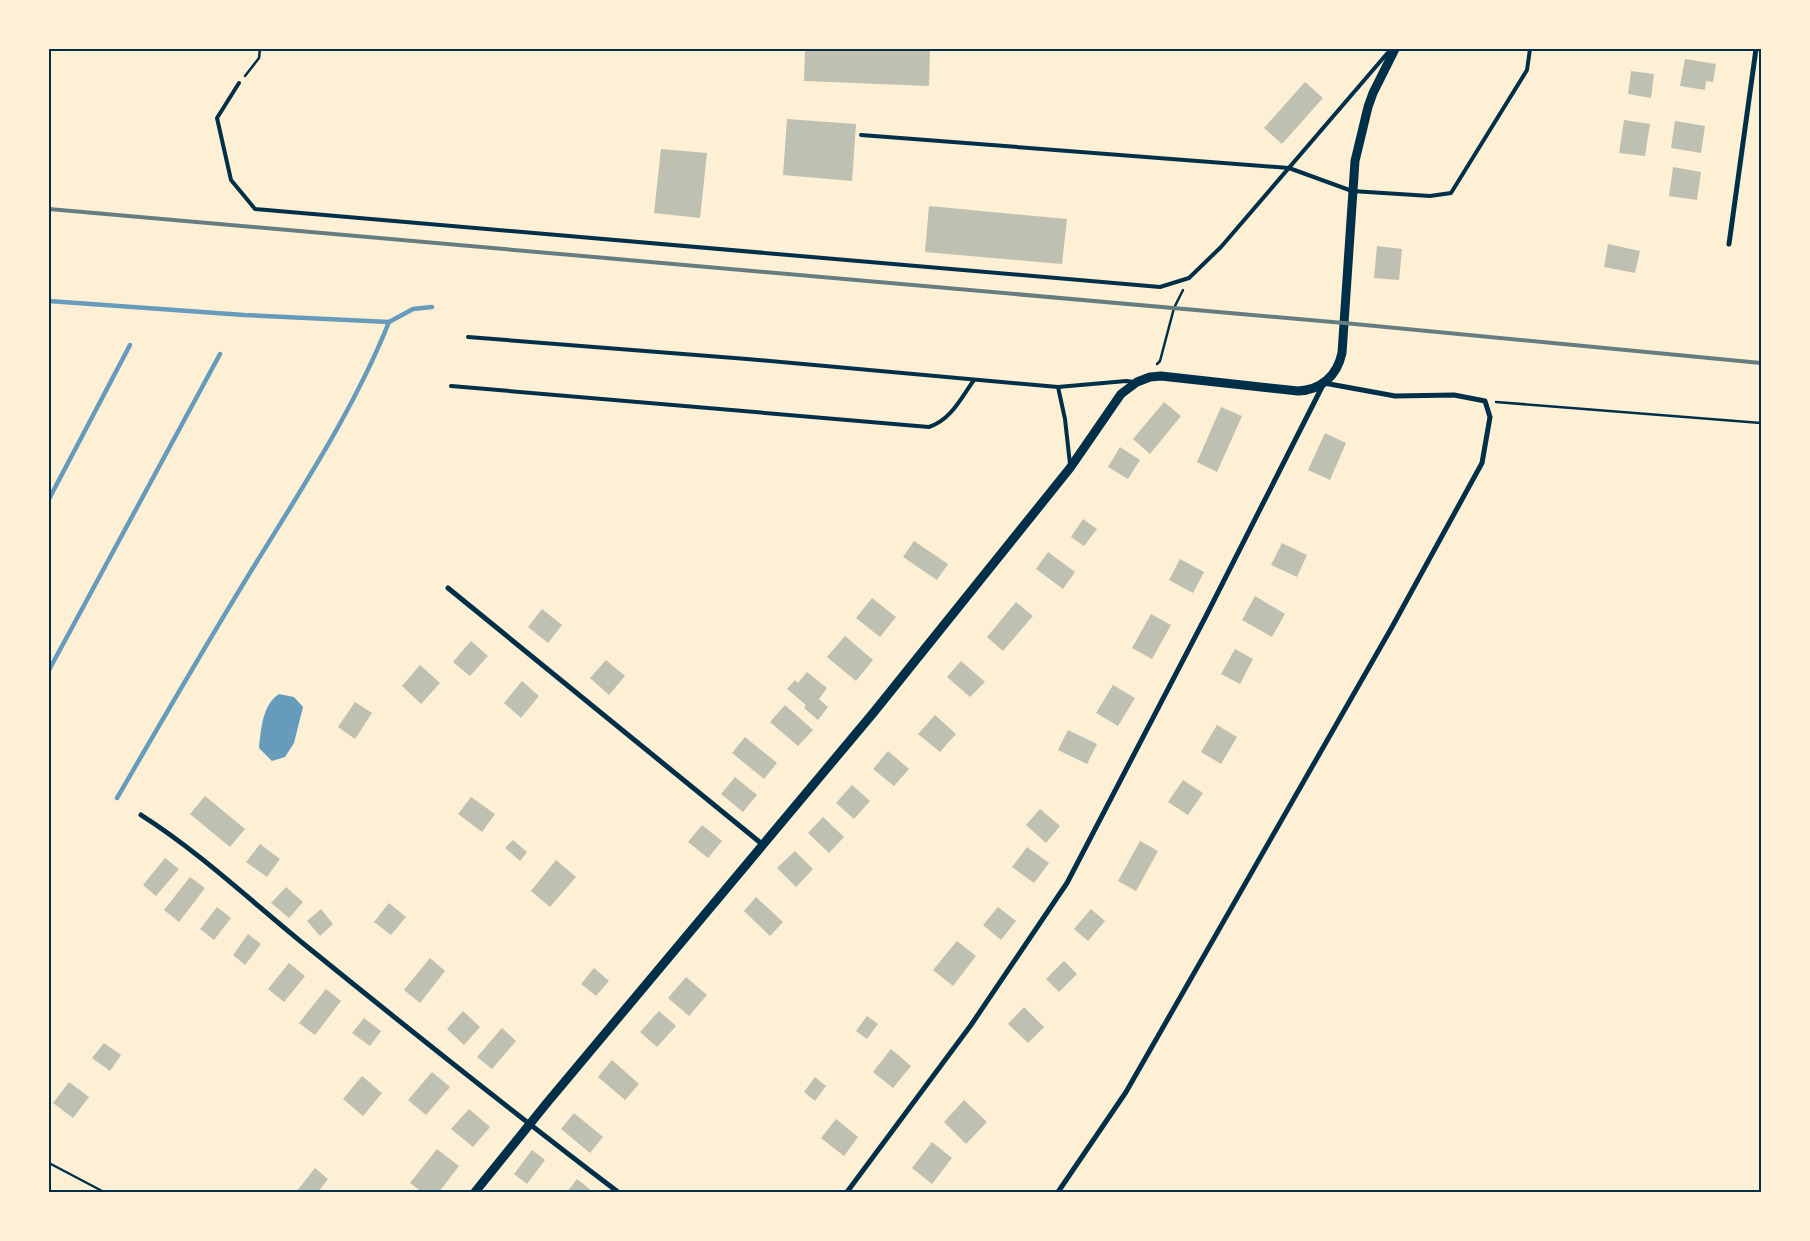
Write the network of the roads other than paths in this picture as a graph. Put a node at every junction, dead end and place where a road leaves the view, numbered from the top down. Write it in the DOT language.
graph roads {
  1 [pos="1393,49"];
  2 [pos="1530,49"];
  3 [pos="1756,49"];
  4 [pos="239,83"];
  5 [pos="862,135"];
  6 [pos="1289,168"];
  7 [pos="1352,191"];
  8 [pos="1729,244"];
  9 [pos="468,337"];
  10 [pos="974,380"];
  11 [pos="1140,381"];
  12 [pos="1324,383"];
  13 [pos="450,386"];
  14 [pos="1058,387"];
  15 [pos="1070,468"];
  16 [pos="448,588"];
  17 [pos="140,816"];
  18 [pos="762,844"];
  19 [pos="529,1125"];
  20 [pos="475,1192"];
  21 [pos="618,1192"];
  22 [pos="847,1192"];
  23 [pos="1058,1192"];
  1 -- 6 [label="lane"];
  1 -- 7 [label="street"];
  2 -- 7 [label="lane"];
  3 -- 8 [label="street"];
  4 -- 6 [label="lane"];
  5 -- 6 [label="lane"];
  6 -- 7 [label="lane"];
  7 -- 12 [label="street"];
  9 -- 10 [label="lane"];
  10 -- 13 [label="lane"];
  10 -- 14 [label="lane"];
  11 -- 12 [label="street"];
  11 -- 14 [label="lane"];
  11 -- 15 [label="street"];
  12 -- 22 [label="street"];
  12 -- 23 [label="street"];
  14 -- 15 [label="lane"];
  15 -- 18 [label="street"];
  16 -- 18 [label="street"];
  17 -- 19 [label="street"];
  18 -- 19 [label="street"];
  19 -- 20 [label="street"];
  19 -- 21 [label="street"];
}
